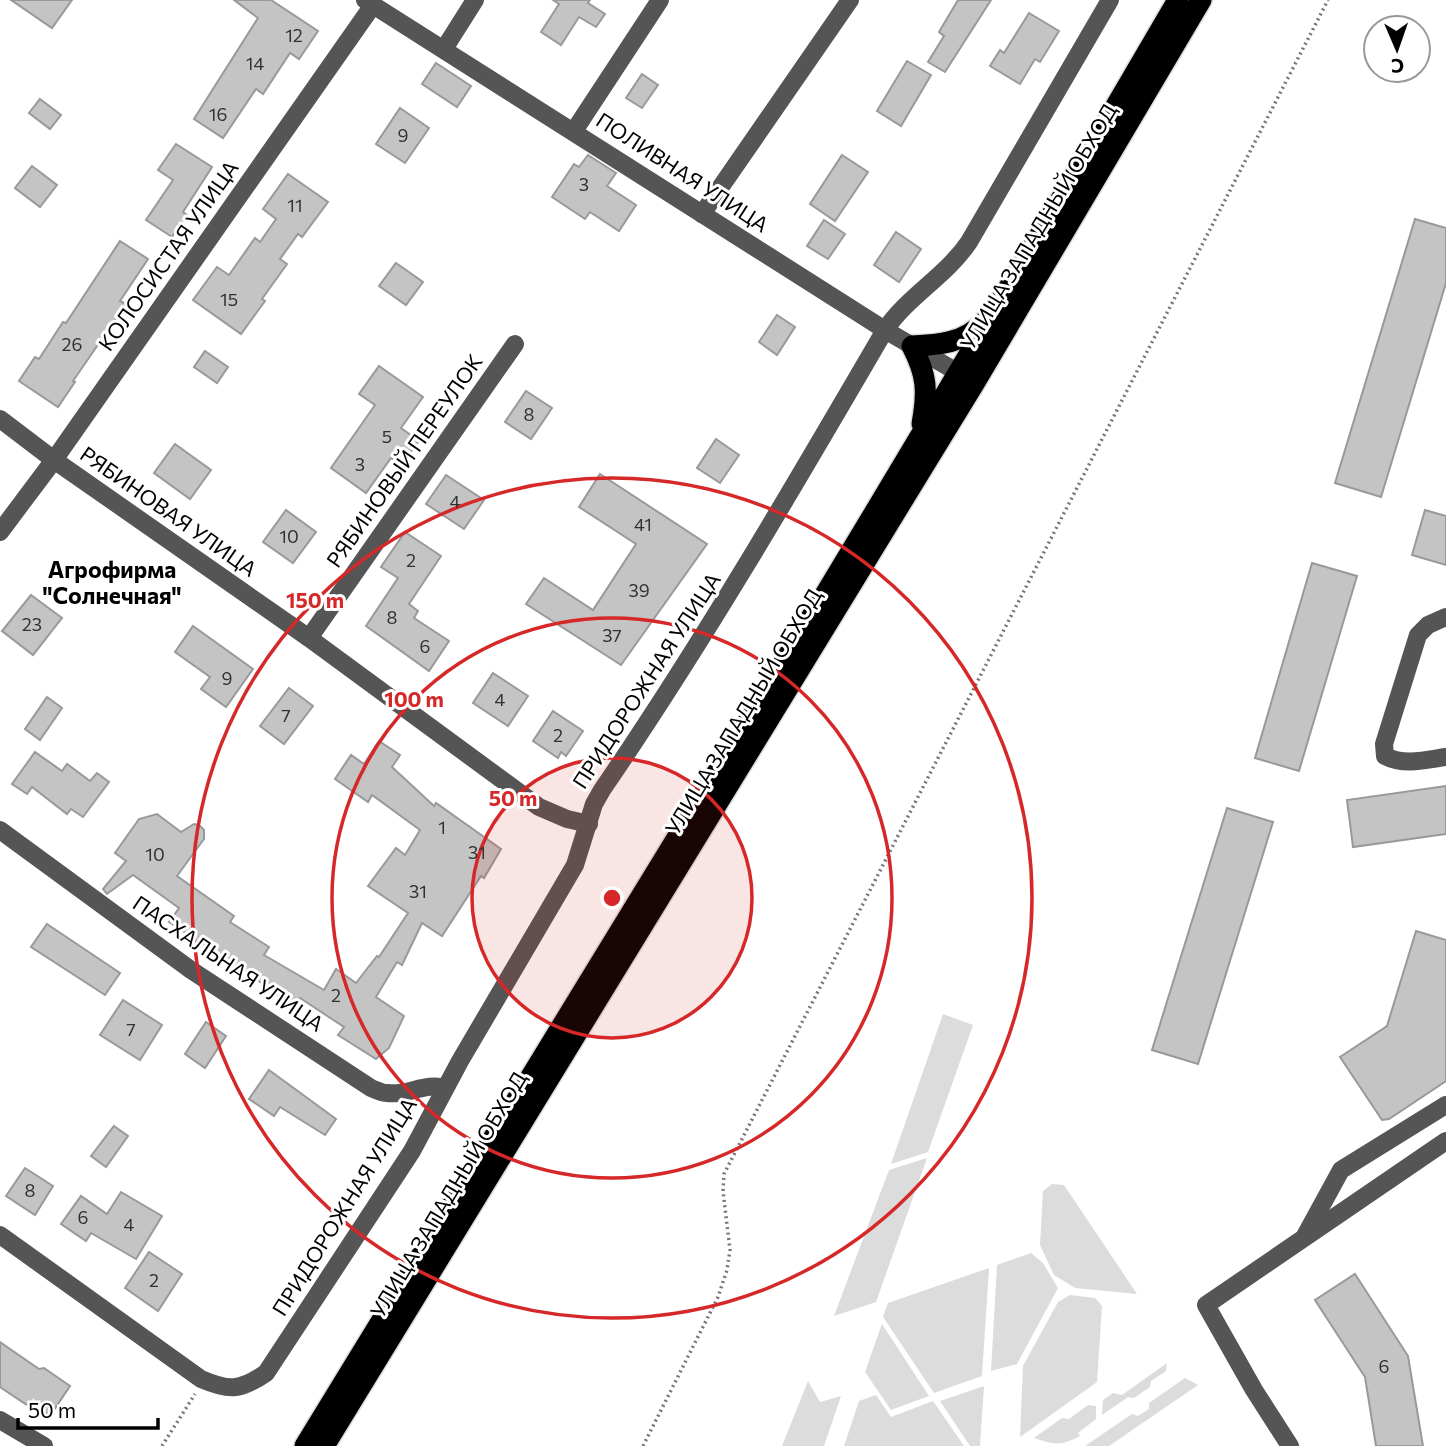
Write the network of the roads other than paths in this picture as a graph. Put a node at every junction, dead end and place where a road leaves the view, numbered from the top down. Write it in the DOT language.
graph roads {
  1 [pos="475,0"];
  2 [pos="660,0"];
  3 [pos="850,0"];
  4 [pos="1110,0"];
  5 [pos="1178,0"];
  6 [pos="1201,0"];
  7 [pos="369,3"];
  8 [pos="444,49"];
  9 [pos="574,131"];
  10 [pos="702,214"];
  11 [pos="995,310"];
  12 [pos="885,330"];
  13 [pos="515,344"];
  14 [pos="912,345"];
  15 [pos="966,378"];
  16 [pos="0,419"];
  17 [pos="920,436"];
  18 [pos="54,460"];
  19 [pos="0,532"];
  20 [pos="1446,617"];
  21 [pos="309,638"];
  22 [pos="1446,757"];
  23 [pos="589,824"];
  24 [pos="0,830"];
  25 [pos="445,1088"];
  26 [pos="1446,1105"];
  27 [pos="1446,1141"];
  28 [pos="0,1235"];
  29 [pos="1305,1237"];
  30 [pos="0,1420"];
  31 [pos="44,1446"];
  32 [pos="305,1446"];
  33 [pos="324,1446"];
  34 [pos="1290,1446"];
  1 -- 8 [label="street"];
  2 -- 9 [label="street"];
  3 -- 10 [label="street"];
  4 -- 12 [label="street, ПРИДОРОЖНАЯ УЛИЦА"];
  5 -- 11 [label="highway, УЛИЦА ЗАПАДНЫЙ ОБХОД"];
  6 -- 15 [label="highway, УЛИЦА ЗАПАДНЫЙ ОБХОД"];
  7 -- 8 [label="street, ПОЛИВНАЯ УЛИЦА"];
  7 -- 18 [label="street, КОЛОСИСТАЯ УЛИЦА"];
  8 -- 9 [label="street, ПОЛИВНАЯ УЛИЦА"];
  9 -- 10 [label="street, ПОЛИВНАЯ УЛИЦА"];
  10 -- 12 [label="street, ПОЛИВНАЯ УЛИЦА"];
  11 -- 14 [label="highway"];
  11 -- 15 [label="highway, УЛИЦА ЗАПАДНЫЙ ОБХОД"];
  12 -- 14 [label="street, ПОЛИВНАЯ УЛИЦА"];
  12 -- 23 [label="street, ПРИДОРОЖНАЯ УЛИЦА"];
  13 -- 21 [label="street, РЯБИНОВЫЙ ПЕРЕУЛОК"];
  14 -- 15 [label="street, ПОЛИВНАЯ УЛИЦА"];
  14 -- 17 [label="highway"];
  15 -- 17 [label="highway, УЛИЦА ЗАПАДНЫЙ ОБХОД"];
  15 -- 33 [label="highway, УЛИЦА ЗАПАДНЫЙ ОБХОД"];
  16 -- 18 [label="street, РЯБИНОВАЯ УЛИЦА"];
  17 -- 32 [label="highway, УЛИЦА ЗАПАДНЫЙ ОБХОД"];
  18 -- 19 [label="street, КОЛОСИСТАЯ УЛИЦА"];
  18 -- 21 [label="street, РЯБИНОВАЯ УЛИЦА"];
  20 -- 22 [label="street"];
  21 -- 23 [label="street, РЯБИНОВАЯ УЛИЦА"];
  23 -- 25 [label="street, ПРИДОРОЖНАЯ УЛИЦА"];
  24 -- 25 [label="street, ПАСХАЛЬНАЯ УЛИЦА"];
  25 -- 28 [label="street, ПРИДОРОЖНАЯ УЛИЦА"];
  26 -- 29 [label="street"];
  27 -- 29 [label="street"];
  29 -- 34 [label="street"];
  30 -- 31 [label="street"];
}
